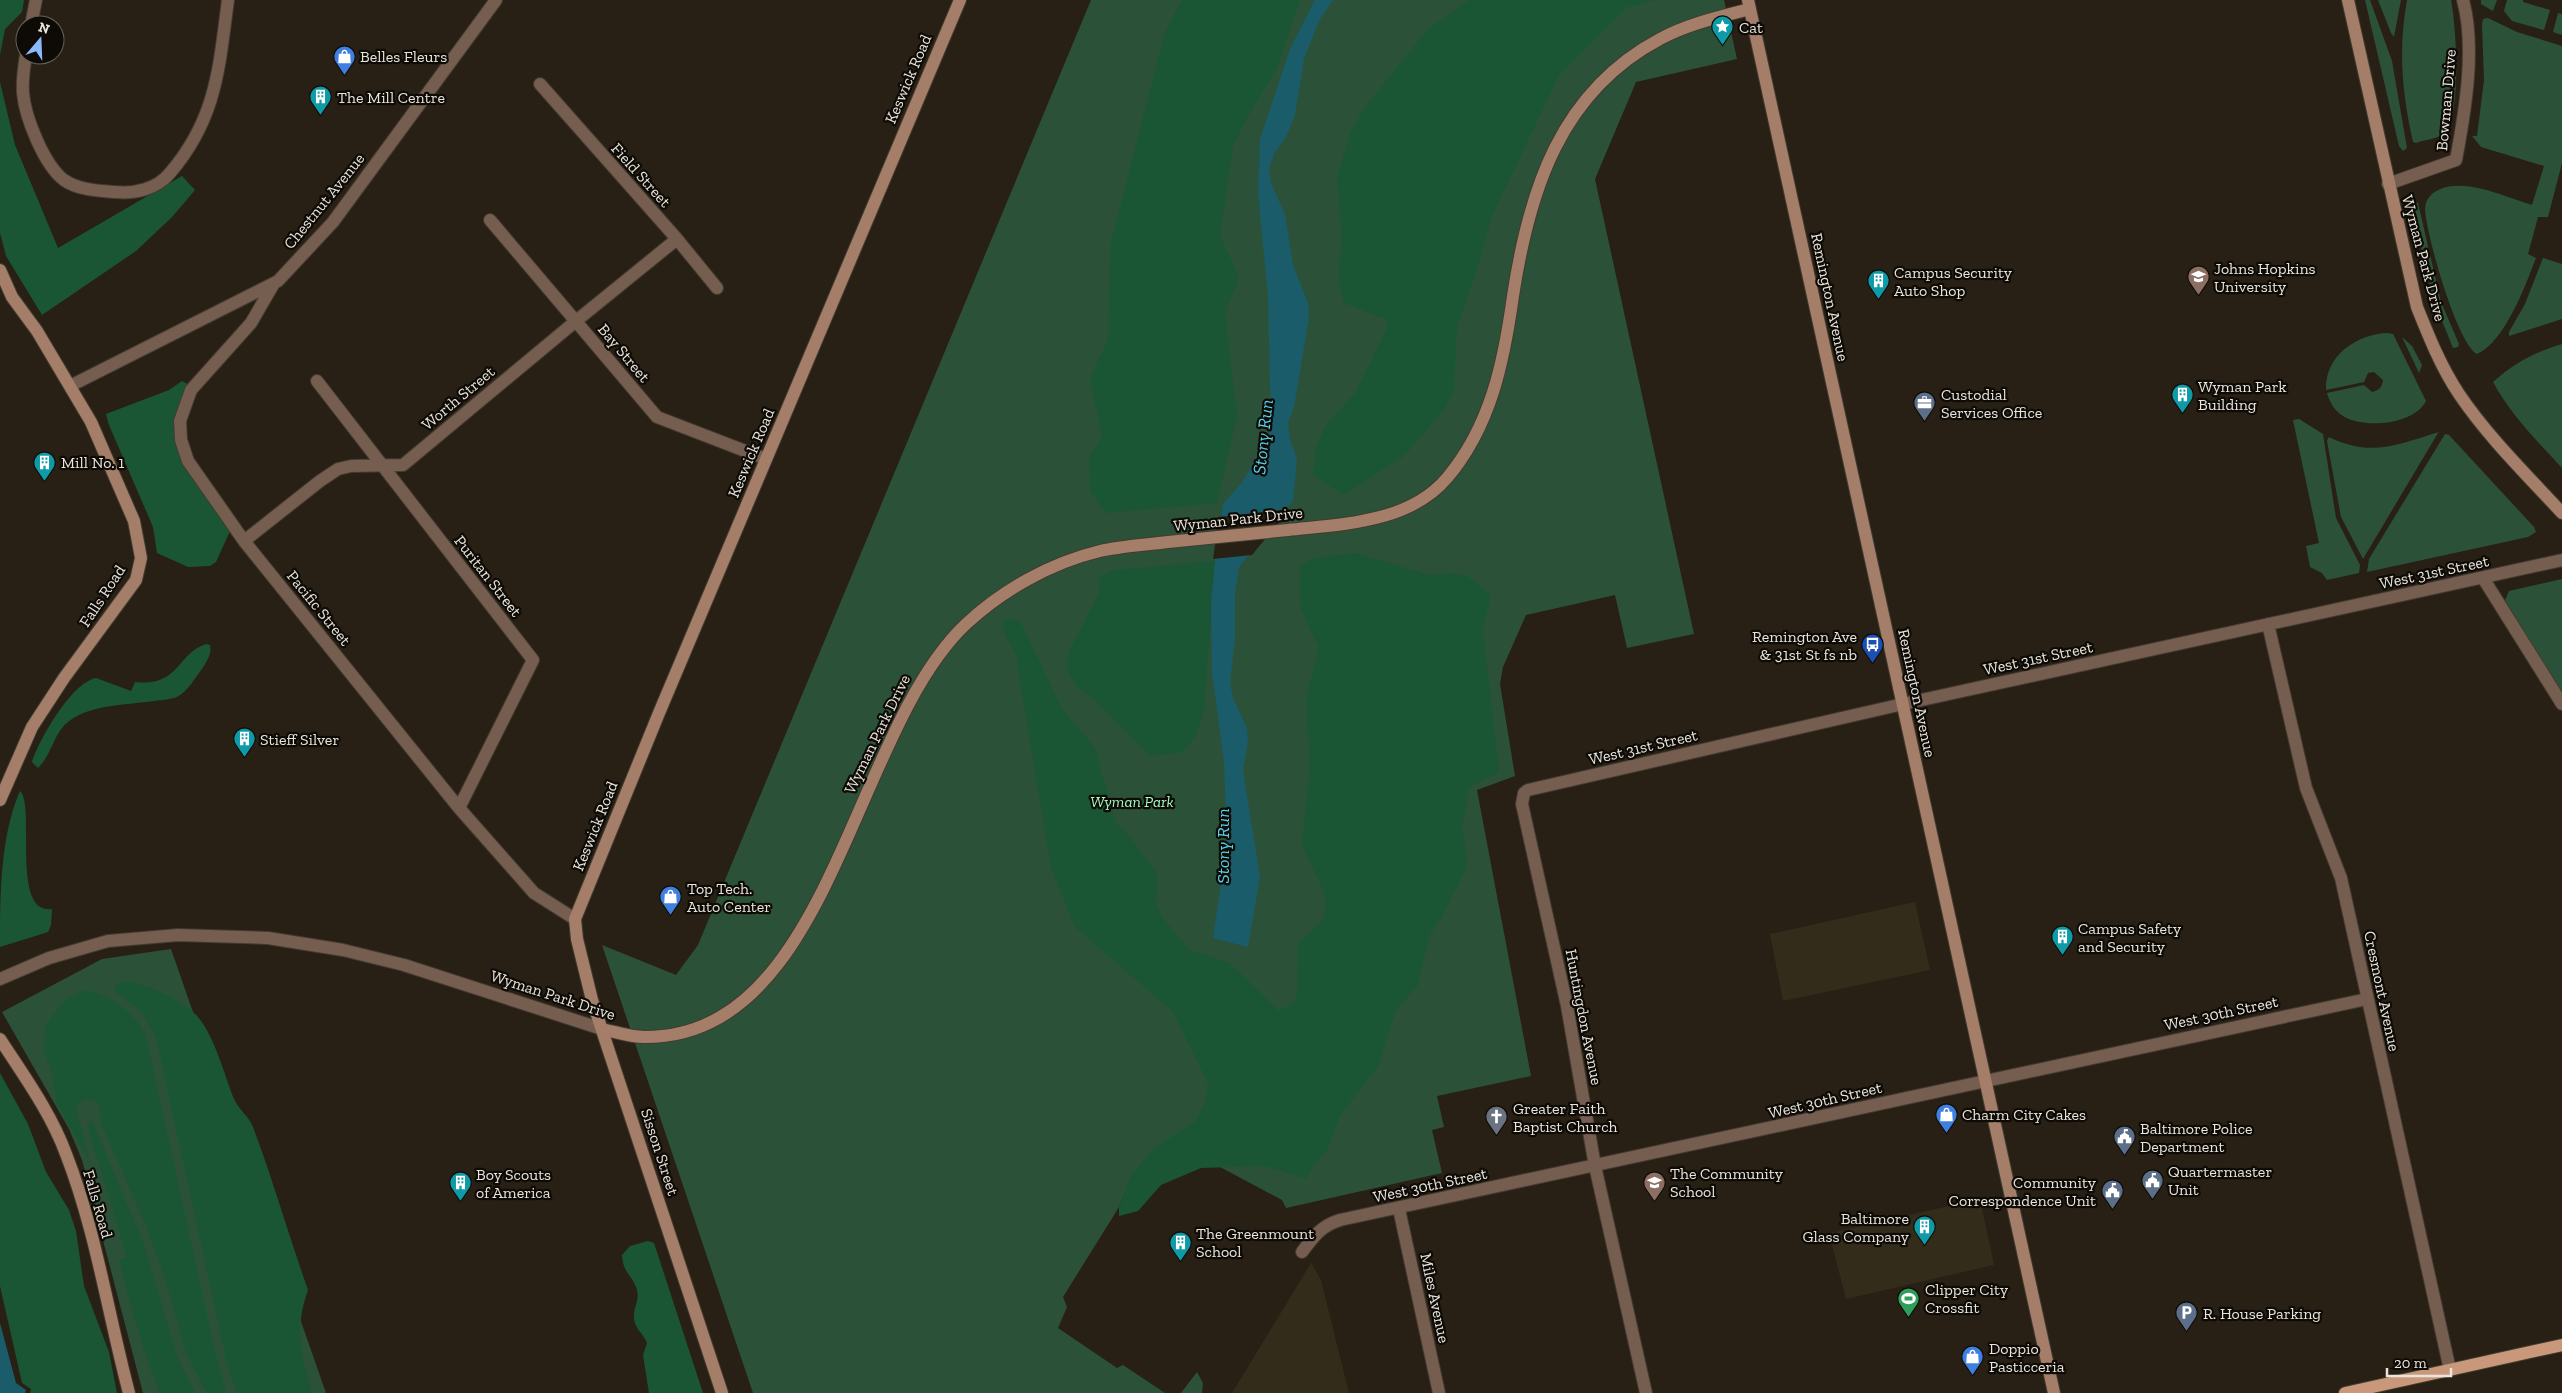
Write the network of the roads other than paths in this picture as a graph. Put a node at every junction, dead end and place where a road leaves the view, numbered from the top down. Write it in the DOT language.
graph roads {
  1 [pos="36,0"];
  2 [pos="228,0"];
  3 [pos="496,0"];
  4 [pos="960,0"];
  5 [pos="2348,0"];
  6 [pos="2463,0"];
  7 [pos="1749,4"];
  8 [pos="34,15"];
  9 [pos="25,65"];
  10 [pos="540,84"];
  11 [pos="2388,184"];
  12 [pos="490,220"];
  13 [pos="678,239"];
  14 [pos="0,270"];
  15 [pos="273,285"];
  16 [pos="717,288"];
  17 [pos="576,321"];
  18 [pos="317,381"];
  19 [pos="70,386"];
  20 [pos="766,459"];
  21 [pos="384,466"];
  22 [pos="2562,513"];
  23 [pos="244,541"];
  24 [pos="2562,560"];
  25 [pos="2483,578"];
  26 [pos="2268,624"];
  27 [pos="1903,704"];
  28 [pos="2562,704"];
  29 [pos="1524,793"];
  30 [pos="0,800"];
  31 [pos="459,808"];
  32 [pos="575,919"];
  33 [pos="2,978"];
  34 [pos="2367,999"];
  35 [pos="602,1029"];
  36 [pos="0,1039"];
  37 [pos="1986,1080"];
  38 [pos="1595,1166"];
  39 [pos="1399,1209"];
  40 [pos="1302,1252"];
  41 [pos="2562,1345"];
  42 [pos="2450,1370"];
  43 [pos="129,1393"];
  44 [pos="722,1393"];
  45 [pos="1439,1393"];
  46 [pos="1646,1393"];
  47 [pos="2054,1393"];
  48 [pos="2345,1393"];
  1 -- 8 [label="street"];
  2 -- 9 [label="street"];
  3 -- 15 [label="street, Chestnut Avenue"];
  4 -- 20 [label="street, Keswick Road"];
  5 -- 11 [label="street, Wyman Park Drive"];
  6 -- 11 [label="street, Bowman Drive"];
  7 -- 27 [label="street, Remington Avenue"];
  7 -- 35 [label="street, Wyman Park Drive"];
  10 -- 13 [label="street, Field Street"];
  11 -- 22 [label="street, Wyman Park Drive"];
  12 -- 17 [label="street, Bay Street"];
  13 -- 16 [label="street, Field Street"];
  13 -- 17 [label="street, Worth Street"];
  14 -- 19 [label="street, Falls Road"];
  15 -- 19 [label="street, Chestnut Avenue"];
  15 -- 23 [label="street, Pacific Street"];
  17 -- 20 [label="street, Bay Street"];
  17 -- 21 [label="street, Worth Street"];
  18 -- 21 [label="street, Puritan Street"];
  19 -- 30 [label="street, Falls Road"];
  20 -- 32 [label="street, Keswick Road"];
  21 -- 23 [label="street, Worth Street"];
  21 -- 31 [label="street, Puritan Street"];
  23 -- 31 [label="street, Pacific Street"];
  24 -- 25 [label="street, West 31st Street"];
  25 -- 26 [label="street, West 31st Street"];
  25 -- 28 [label="street"];
  26 -- 27 [label="street, West 31st Street"];
  26 -- 34 [label="street, Cresmont Avenue"];
  27 -- 29 [label="street, West 31st Street"];
  27 -- 37 [label="street, Remington Avenue"];
  29 -- 38 [label="street, Huntingdon Avenue"];
  31 -- 32 [label="street, Pacific Street"];
  32 -- 35 [label="street, Sisson Street"];
  33 -- 35 [label="street, Wyman Park Drive"];
  34 -- 37 [label="street, West 30th Street"];
  34 -- 42 [label="street, Cresmont Avenue"];
  35 -- 44 [label="street, Sisson Street"];
  36 -- 43 [label="street, Falls Road"];
  37 -- 38 [label="street, West 30th Street"];
  37 -- 47 [label="street, Remington Avenue"];
  38 -- 39 [label="street, West 30th Street"];
  38 -- 46 [label="street, Huntingdon Avenue"];
  39 -- 40 [label="street, West 30th Street"];
  39 -- 45 [label="street, Miles Avenue"];
  41 -- 42 [label="main road"];
  42 -- 48 [label="main road"];
}
